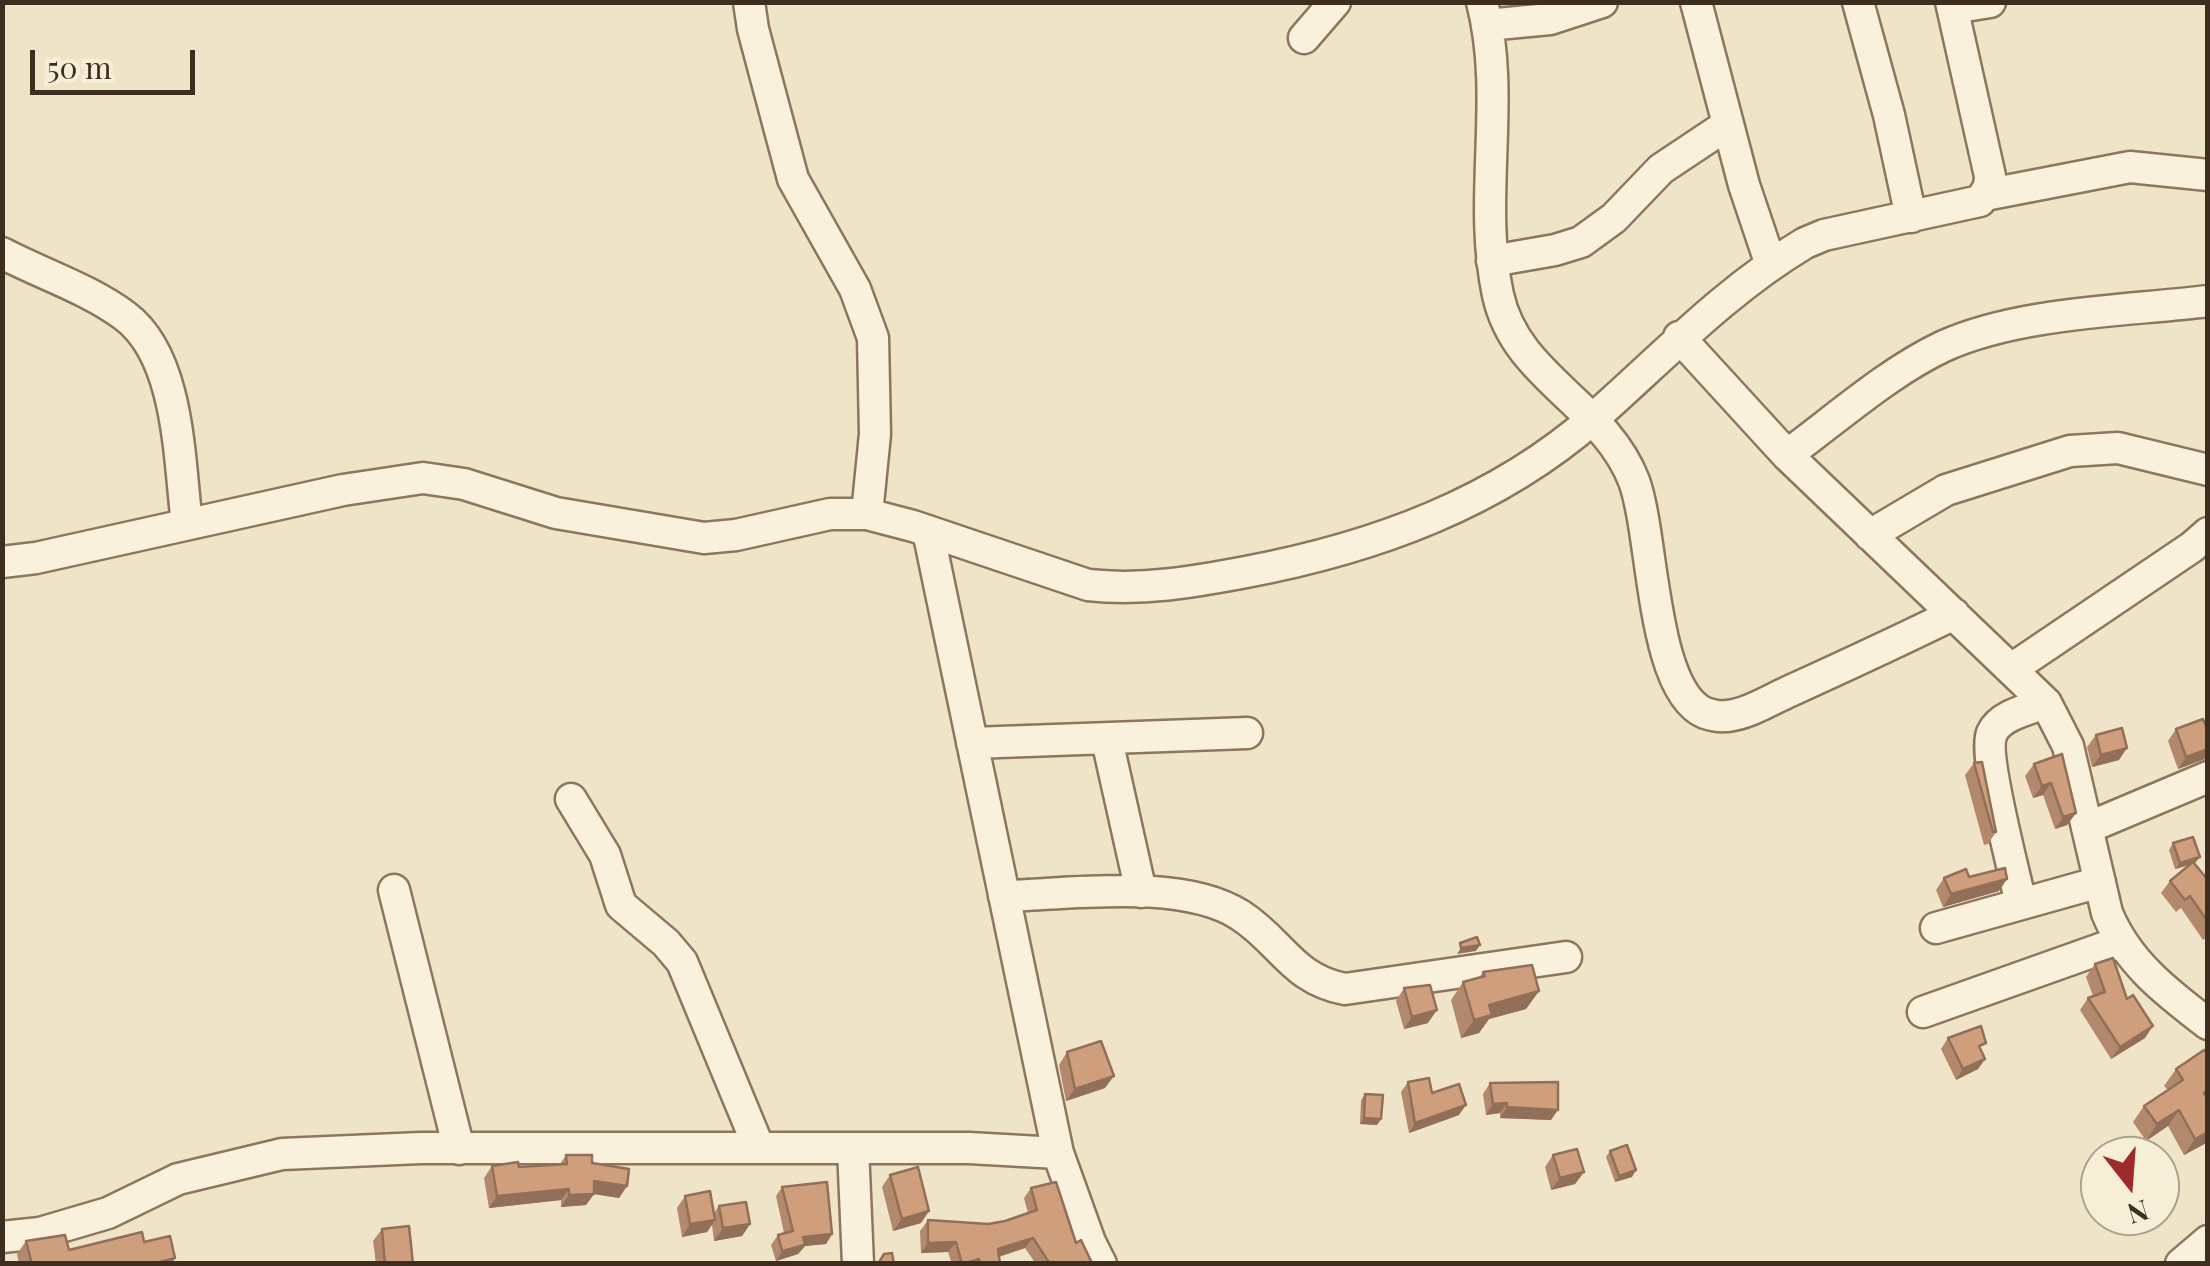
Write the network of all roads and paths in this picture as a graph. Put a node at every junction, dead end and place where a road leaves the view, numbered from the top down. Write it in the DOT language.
graph roads {
  1 [pos="748,2"];
  2 [pos="1335,2"];
  3 [pos="1602,2"];
  4 [pos="1696,2"];
  5 [pos="1858,2"];
  6 [pos="1990,2"];
  7 [pos="1952,6"];
  8 [pos="1485,14"];
  9 [pos="1304,38"];
  10 [pos="1727,125"];
  11 [pos="2208,175"];
  12 [pos="1985,195"];
  13 [pos="1911,217"];
  14 [pos="2,253"];
  15 [pos="1492,261"];
  16 [pos="1771,266"];
  17 [pos="2208,301"];
  18 [pos="1679,337"];
  19 [pos="1594,418"];
  20 [pos="1787,455"];
  21 [pos="2208,470"];
  22 [pos="867,514"];
  23 [pos="187,524"];
  24 [pos="928,531"];
  25 [pos="2208,533"];
  26 [pos="1870,535"];
  27 [pos="2,562"];
  28 [pos="1954,614"];
  29 [pos="2013,668"];
  30 [pos="2046,703"];
  31 [pos="1248,733"];
  32 [pos="1106,740"];
  33 [pos="972,743"];
  34 [pos="2208,777"];
  35 [pos="571,800"];
  36 [pos="2087,828"];
  37 [pos="2100,882"];
  38 [pos="394,890"];
  39 [pos="1141,892"];
  40 [pos="1004,896"];
  41 [pos="2021,904"];
  42 [pos="1936,928"];
  43 [pos="2120,942"];
  44 [pos="1566,956"];
  45 [pos="1922,1012"];
  46 [pos="2208,1024"];
  47 [pos="758,1148"];
  48 [pos="853,1148"];
  49 [pos="459,1149"];
  50 [pos="1058,1153"];
  51 [pos="2,1236"];
  52 [pos="2208,1241"];
  53 [pos="858,1264"];
  54 [pos="1101,1264"];
  55 [pos="2181,1264"];
  1 -- 22 [label="street"];
  2 -- 9 [label="street"];
  3 -- 8 [label="street"];
  4 -- 10 [label="street"];
  5 -- 13 [label="street"];
  6 -- 7 [label="street"];
  7 -- 12 [label="street"];
  8 -- 15 [label="street"];
  10 -- 15 [label="street"];
  10 -- 16 [label="street"];
  11 -- 12 [label="street"];
  12 -- 13 [label="street"];
  13 -- 16 [label="street"];
  14 -- 23 [label="street"];
  15 -- 19 [label="street"];
  16 -- 18 [label="street"];
  17 -- 20 [label="street"];
  18 -- 19 [label="street"];
  18 -- 20 [label="street"];
  19 -- 24 [label="street"];
  19 -- 28 [label="street"];
  20 -- 26 [label="street"];
  21 -- 26 [label="street"];
  22 -- 23 [label="street"];
  22 -- 24 [label="street"];
  23 -- 27 [label="street"];
  24 -- 33 [label="street"];
  25 -- 29 [label="street"];
  26 -- 28 [label="street"];
  28 -- 29 [label="street"];
  29 -- 30 [label="street"];
  30 -- 36 [label="street"];
  30 -- 41 [label="street"];
  31 -- 32 [label="street"];
  32 -- 33 [label="street"];
  32 -- 39 [label="street"];
  33 -- 40 [label="street"];
  34 -- 36 [label="street"];
  35 -- 47 [label="street"];
  36 -- 37 [label="street"];
  37 -- 41 [label="street"];
  37 -- 43 [label="street"];
  38 -- 49 [label="street"];
  39 -- 40 [label="street"];
  39 -- 44 [label="street"];
  40 -- 50 [label="street"];
  41 -- 42 [label="street"];
  43 -- 45 [label="street"];
  43 -- 46 [label="street"];
  47 -- 48 [label="street"];
  47 -- 49 [label="street"];
  48 -- 50 [label="street"];
  48 -- 53 [label="street"];
  49 -- 51 [label="street"];
  50 -- 54 [label="street"];
  52 -- 55 [label="street"];
}
